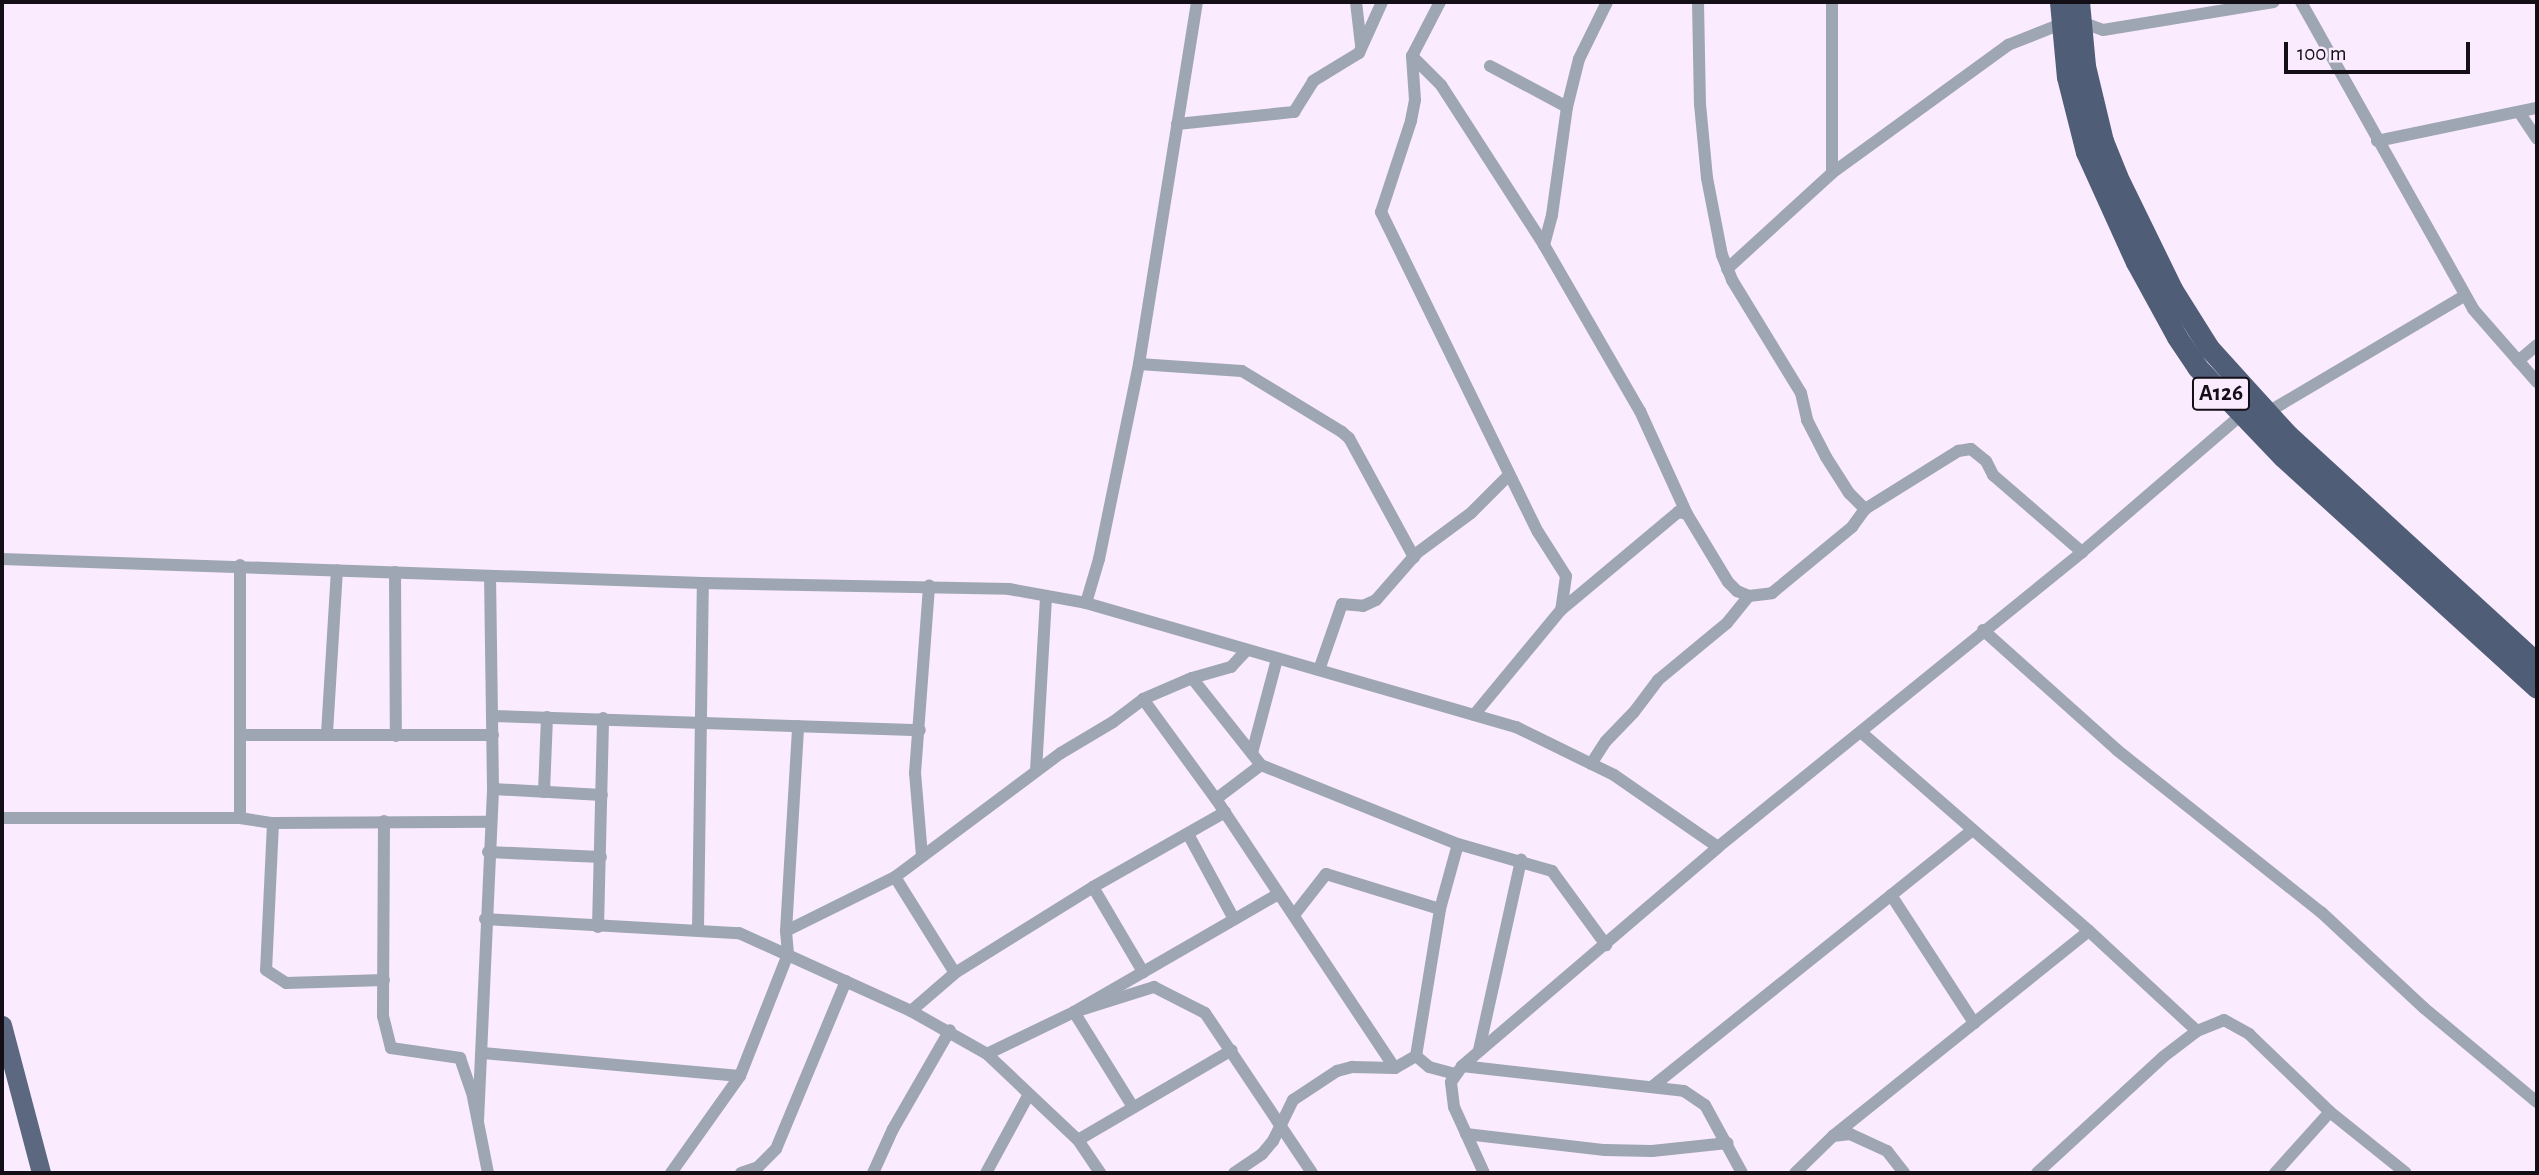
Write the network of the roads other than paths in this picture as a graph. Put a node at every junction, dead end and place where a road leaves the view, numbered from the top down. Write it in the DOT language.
graph roads {
  1 [pos="1197,2"];
  2 [pos="1356,2"];
  3 [pos="1382,2"];
  4 [pos="1440,2"];
  5 [pos="1698,2"];
  6 [pos="1832,2"];
  7 [pos="2060,2"];
  8 [pos="2274,2"];
  9 [pos="2301,2"];
  10 [pos="1604,3"];
  11 [pos="2074,16"];
  12 [pos="2103,30"];
  13 [pos="1361,45"];
  14 [pos="2073,50"];
  15 [pos="1412,56"];
  16 [pos="1490,66"];
  17 [pos="1427,68"];
  18 [pos="1414,78"];
  19 [pos="1567,107"];
  20 [pos="2537,108"];
  21 [pos="2519,112"];
  22 [pos="1177,124"];
  23 [pos="2537,139"];
  24 [pos="2376,141"];
  25 [pos="1832,173"];
  26 [pos="1544,245"];
  27 [pos="1727,270"];
  28 [pos="2464,296"];
  29 [pos="2537,345"];
  30 [pos="2518,361"];
  31 [pos="1139,364"];
  32 [pos="2537,382"];
  33 [pos="2267,412"];
  34 [pos="2241,415"];
  35 [pos="1509,475"];
  36 [pos="1864,509"];
  37 [pos="1687,514"];
  38 [pos="2082,552"];
  39 [pos="1414,557"];
  40 [pos="2,559"];
  41 [pos="240,565"];
  42 [pos="337,570"];
  43 [pos="395,572"];
  44 [pos="490,576"];
  45 [pos="703,583"];
  46 [pos="929,586"];
  47 [pos="1046,596"];
  48 [pos="1749,596"];
  49 [pos="1086,603"];
  50 [pos="1561,611"];
  51 [pos="1983,630"];
  52 [pos="1246,651"];
  53 [pos="1277,659"];
  54 [pos="2537,663"];
  55 [pos="1319,670"];
  56 [pos="1192,678"];
  57 [pos="2537,688"];
  58 [pos="1143,699"];
  59 [pos="1474,715"];
  60 [pos="493,716"];
  61 [pos="547,717"];
  62 [pos="603,718"];
  63 [pos="702,724"];
  64 [pos="799,726"];
  65 [pos="920,730"];
  66 [pos="327,733"];
  67 [pos="1862,733"];
  68 [pos="242,735"];
  69 [pos="493,735"];
  70 [pos="396,736"];
  71 [pos="1252,753"];
  72 [pos="1591,764"];
  73 [pos="1261,765"];
  74 [pos="1036,771"];
  75 [pos="493,789"];
  76 [pos="544,792"];
  77 [pos="602,795"];
  78 [pos="1216,799"];
  79 [pos="1224,812"];
  80 [pos="2,818"];
  81 [pos="240,818"];
  82 [pos="384,821"];
  83 [pos="490,822"];
  84 [pos="273,823"];
  85 [pos="1972,830"];
  86 [pos="1188,834"];
  87 [pos="1458,844"];
  88 [pos="1718,847"];
  89 [pos="488,852"];
  90 [pos="922,856"];
  91 [pos="601,857"];
  92 [pos="1521,860"];
  93 [pos="895,877"];
  94 [pos="1093,887"];
  95 [pos="1278,894"];
  96 [pos="1891,895"];
  97 [pos="1440,909"];
  98 [pos="1294,915"];
  99 [pos="485,919"];
  100 [pos="1234,919"];
  101 [pos="598,927"];
  102 [pos="698,930"];
  103 [pos="786,931"];
  104 [pos="2089,931"];
  105 [pos="1606,945"];
  106 [pos="788,954"];
  107 [pos="1143,972"];
  108 [pos="955,973"];
  109 [pos="384,980"];
  110 [pos="846,981"];
  111 [pos="911,1011"];
  112 [pos="1074,1012"];
  113 [pos="1974,1023"];
  114 [pos="2,1025"];
  115 [pos="950,1030"];
  116 [pos="2197,1031"];
  117 [pos="1232,1050"];
  118 [pos="1479,1050"];
  119 [pos="483,1054"];
  120 [pos="987,1054"];
  121 [pos="1416,1056"];
  122 [pos="1395,1068"];
  123 [pos="1459,1070"];
  124 [pos="740,1076"];
  125 [pos="1653,1086"];
  126 [pos="1028,1096"];
  127 [pos="2537,1102"];
  128 [pos="1133,1107"];
  129 [pos="2330,1112"];
  130 [pos="478,1121"];
  131 [pos="1280,1123"];
  132 [pos="1466,1134"];
  133 [pos="1833,1136"];
  134 [pos="1078,1140"];
  135 [pos="1728,1143"];
  136 [pos="41,1173"];
  137 [pos="488,1173"];
  138 [pos="671,1173"];
  139 [pos="741,1173"];
  140 [pos="873,1173"];
  141 [pos="986,1173"];
  142 [pos="1100,1173"];
  143 [pos="1234,1173"];
  144 [pos="1312,1173"];
  145 [pos="1484,1173"];
  146 [pos="1742,1173"];
  147 [pos="1795,1173"];
  148 [pos="1904,1173"];
  149 [pos="2037,1173"];
  150 [pos="2275,1173"];
  151 [pos="2406,1173"];
  1 -- 22 [label="street"];
  2 -- 13 [label="street"];
  3 -- 13 [label="street"];
  4 -- 15 [label="street"];
  5 -- 27 [label="street"];
  6 -- 25 [label="street"];
  7 -- 11 [label="highway, A126"];
  8 -- 12 [label="street"];
  9 -- 24 [label="street"];
  10 -- 19 [label="street"];
  11 -- 12 [label="street"];
  11 -- 14 [label="highway, A126"];
  11 -- 25 [label="street"];
  12 -- 14 [label="street"];
  13 -- 22 [label="street"];
  14 -- 33 [label="highway, A126"];
  14 -- 34 [label="highway, A126"];
  15 -- 17 [label="street"];
  15 -- 18 [label="street"];
  16 -- 19 [label="street"];
  17 -- 18 [label="street"];
  17 -- 26 [label="street"];
  18 -- 35 [label="street"];
  19 -- 26 [label="street"];
  20 -- 21 [label="street"];
  21 -- 23 [label="street"];
  21 -- 24 [label="street"];
  22 -- 31 [label="street"];
  24 -- 28 [label="street"];
  25 -- 27 [label="street"];
  26 -- 37 [label="street"];
  27 -- 36 [label="street"];
  28 -- 30 [label="street"];
  28 -- 33 [label="street"];
  29 -- 30 [label="street"];
  30 -- 32 [label="street"];
  31 -- 39 [label="street"];
  31 -- 49 [label="street"];
  33 -- 54 [label="highway, A126"];
  34 -- 38 [label="street"];
  34 -- 57 [label="highway, A126"];
  35 -- 39 [label="street"];
  35 -- 50 [label="street"];
  36 -- 38 [label="street"];
  36 -- 48 [label="street"];
  37 -- 48 [label="street"];
  37 -- 50 [label="street"];
  38 -- 51 [label="street"];
  39 -- 55 [label="street"];
  40 -- 41 [label="street"];
  41 -- 42 [label="street"];
  41 -- 68 [label="street"];
  42 -- 43 [label="street"];
  42 -- 66 [label="street"];
  43 -- 44 [label="street"];
  43 -- 70 [label="street"];
  44 -- 45 [label="street"];
  44 -- 60 [label="street"];
  45 -- 46 [label="street"];
  45 -- 63 [label="street"];
  46 -- 47 [label="street"];
  46 -- 65 [label="street"];
  47 -- 49 [label="street"];
  47 -- 74 [label="street"];
  48 -- 72 [label="street"];
  49 -- 52 [label="street"];
  50 -- 59 [label="street"];
  51 -- 67 [label="street"];
  51 -- 127 [label="street"];
  52 -- 53 [label="street"];
  52 -- 56 [label="street"];
  53 -- 55 [label="street"];
  53 -- 71 [label="street"];
  55 -- 59 [label="street"];
  56 -- 58 [label="street"];
  56 -- 71 [label="street"];
  58 -- 74 [label="street"];
  58 -- 78 [label="street"];
  59 -- 72 [label="street"];
  60 -- 61 [label="street"];
  60 -- 69 [label="street"];
  61 -- 62 [label="street"];
  61 -- 76 [label="street"];
  62 -- 63 [label="street"];
  62 -- 77 [label="street"];
  63 -- 64 [label="street"];
  63 -- 102 [label="street"];
  64 -- 65 [label="street"];
  64 -- 103 [label="street"];
  65 -- 90 [label="street"];
  66 -- 68 [label="street"];
  66 -- 70 [label="street"];
  67 -- 85 [label="street"];
  67 -- 88 [label="street"];
  68 -- 81 [label="street"];
  69 -- 70 [label="street"];
  69 -- 75 [label="street"];
  71 -- 73 [label="street"];
  72 -- 88 [label="street"];
  73 -- 78 [label="street"];
  73 -- 87 [label="street"];
  74 -- 90 [label="street"];
  75 -- 76 [label="street"];
  75 -- 83 [label="street"];
  76 -- 77 [label="street"];
  77 -- 91 [label="street"];
  78 -- 79 [label="street"];
  79 -- 86 [label="street"];
  79 -- 95 [label="street"];
  80 -- 81 [label="street"];
  81 -- 84 [label="street"];
  82 -- 83 [label="street"];
  82 -- 84 [label="street"];
  82 -- 109 [label="street"];
  83 -- 89 [label="street"];
  84 -- 109 [label="street"];
  85 -- 96 [label="street"];
  85 -- 104 [label="street"];
  86 -- 94 [label="street"];
  86 -- 100 [label="street"];
  87 -- 92 [label="street"];
  87 -- 97 [label="street"];
  88 -- 105 [label="street"];
  89 -- 91 [label="street"];
  89 -- 99 [label="street"];
  90 -- 93 [label="street"];
  91 -- 101 [label="street"];
  92 -- 105 [label="street"];
  92 -- 118 [label="street"];
  93 -- 103 [label="street"];
  93 -- 108 [label="street"];
  94 -- 107 [label="street"];
  94 -- 108 [label="street"];
  95 -- 98 [label="street"];
  95 -- 100 [label="street"];
  96 -- 113 [label="street"];
  96 -- 125 [label="street"];
  97 -- 98 [label="street"];
  97 -- 121 [label="street"];
  98 -- 122 [label="street"];
  99 -- 101 [label="street"];
  99 -- 119 [label="street"];
  100 -- 107 [label="street"];
  101 -- 102 [label="street"];
  102 -- 106 [label="street"];
  103 -- 106 [label="street"];
  104 -- 113 [label="street"];
  104 -- 116 [label="street"];
  105 -- 118 [label="street"];
  106 -- 110 [label="street"];
  106 -- 124 [label="street"];
  107 -- 112 [label="street"];
  108 -- 111 [label="street"];
  109 -- 130 [label="street"];
  110 -- 111 [label="street"];
  110 -- 139 [label="street"];
  111 -- 115 [label="street"];
  112 -- 117 [label="street"];
  112 -- 120 [label="street"];
  112 -- 128 [label="street"];
  113 -- 133 [label="street"];
  114 -- 136 [label="main road"];
  115 -- 120 [label="street"];
  115 -- 140 [label="street"];
  116 -- 129 [label="street"];
  116 -- 149 [label="street"];
  117 -- 128 [label="street"];
  117 -- 131 [label="street"];
  118 -- 123 [label="street"];
  119 -- 124 [label="street"];
  119 -- 130 [label="street"];
  120 -- 126 [label="street"];
  121 -- 122 [label="street"];
  121 -- 123 [label="street"];
  122 -- 131 [label="street"];
  123 -- 125 [label="street"];
  123 -- 132 [label="street"];
  124 -- 138 [label="street"];
  125 -- 135 [label="street"];
  126 -- 134 [label="street"];
  126 -- 141 [label="street"];
  128 -- 134 [label="street"];
  129 -- 150 [label="street"];
  129 -- 151 [label="street"];
  130 -- 137 [label="street"];
  131 -- 143 [label="street"];
  131 -- 144 [label="street"];
  132 -- 135 [label="street"];
  132 -- 145 [label="street"];
  133 -- 147 [label="street"];
  133 -- 148 [label="street"];
  134 -- 142 [label="street"];
  135 -- 146 [label="street"];
}
